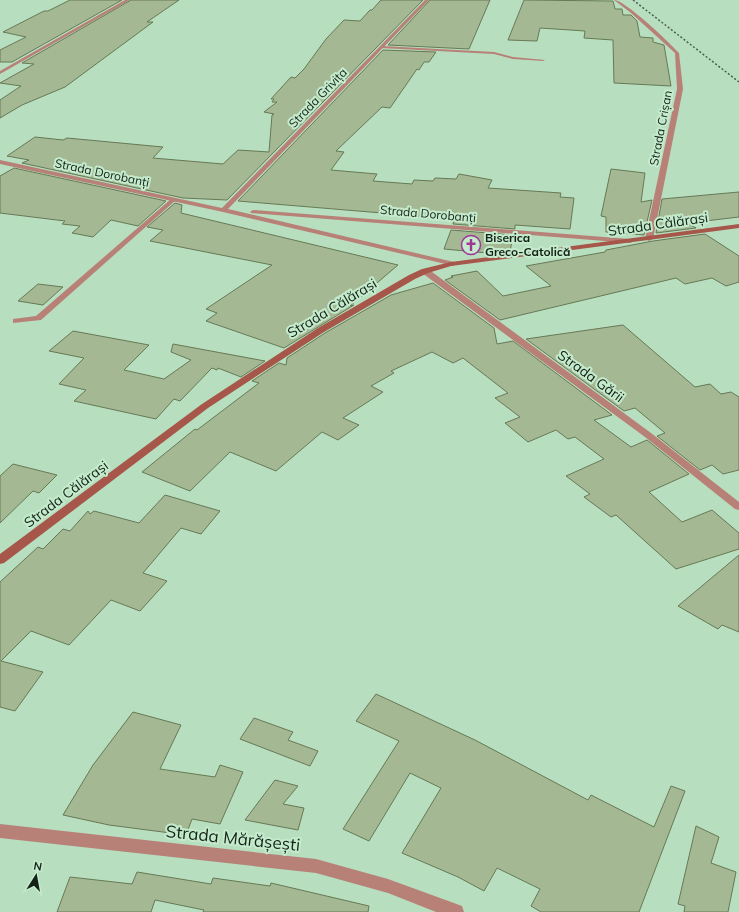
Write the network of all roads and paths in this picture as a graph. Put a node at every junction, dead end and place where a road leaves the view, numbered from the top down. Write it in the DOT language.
graph roads {
  1 [pos="128,0"];
  2 [pos="427,0"];
  3 [pos="616,0"];
  4 [pos="382,47"];
  5 [pos="543,60"];
  6 [pos="0,73"];
  7 [pos="0,162"];
  8 [pos="173,200"];
  9 [pos="223,210"];
  10 [pos="739,226"];
  11 [pos="649,239"];
  12 [pos="631,241"];
  13 [pos="451,264"];
  14 [pos="425,271"];
  15 [pos="16,322"];
  16 [pos="739,507"];
  17 [pos="0,560"];
  18 [pos="0,831"];
  19 [pos="456,912"];
  1 -- 6 [label="street"];
  2 -- 4 [label="street, Strada Grivița"];
  3 -- 11 [label="street, Strada Crișan"];
  4 -- 5 [label="lane"];
  4 -- 9 [label="street, Strada Grivița"];
  7 -- 8 [label="street, Strada Dorobanți"];
  8 -- 9 [label="street, Strada Dorobanți"];
  8 -- 15 [label="lane"];
  9 -- 12 [label="street, Strada Dorobanți"];
  9 -- 13 [label="street, Strada Dorobanți"];
  10 -- 11 [label="main road, Strada Călărași"];
  11 -- 12 [label="main road, Strada Călărași"];
  12 -- 13 [label="main road, Strada Călărași"];
  13 -- 14 [label="main road, Strada Călărași"];
  14 -- 16 [label="street, Strada Gării"];
  14 -- 17 [label="main road, Strada Călărași"];
  18 -- 19 [label="street, Strada Mărășești"];
}
